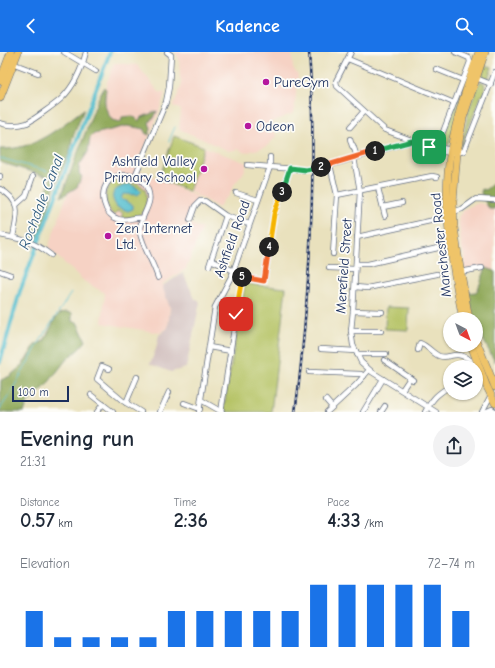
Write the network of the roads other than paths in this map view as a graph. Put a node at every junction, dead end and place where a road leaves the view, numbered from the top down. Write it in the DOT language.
graph roads {
  1 [pos="11,52"];
  2 [pos="18,52"];
  3 [pos="64,52"];
  4 [pos="86,52"];
  5 [pos="167,52"];
  6 [pos="351,52"];
  7 [pos="455,52"];
  8 [pos="479,52"];
  9 [pos="485,52"];
  10 [pos="348,59"];
  11 [pos="11,62"];
  12 [pos="83,63"];
  13 [pos="436,69"];
  14 [pos="96,71"];
  15 [pos="495,72"];
  16 [pos="38,73"];
  17 [pos="476,78"];
  18 [pos="0,80"];
  19 [pos="463,80"];
  20 [pos="491,84"];
  21 [pos="0,98"];
  22 [pos="454,103"];
  23 [pos="364,111"];
  24 [pos="0,122"];
  25 [pos="350,127"];
  26 [pos="350,139"];
  27 [pos="412,141"];
  28 [pos="436,150"];
  29 [pos="453,152"];
  30 [pos="270,157"];
  31 [pos="355,158"];
  32 [pos="247,165"];
  33 [pos="330,165"];
  34 [pos="270,167"];
  35 [pos="290,168"];
  36 [pos="33,176"];
  37 [pos="135,176"];
  38 [pos="437,177"];
  39 [pos="378,188"];
  40 [pos="0,189"];
  41 [pos="360,191"];
  42 [pos="236,193"];
  43 [pos="337,195"];
  44 [pos="258,200"];
  45 [pos="495,200"];
  46 [pos="402,203"];
  47 [pos="16,205"];
  48 [pos="383,207"];
  49 [pos="450,212"];
  50 [pos="226,216"];
  51 [pos="385,216"];
  52 [pos="142,218"];
  53 [pos="439,219"];
  54 [pos="190,220"];
  55 [pos="249,224"];
  56 [pos="0,235"];
  57 [pos="13,237"];
  58 [pos="357,237"];
  59 [pos="438,248"];
  60 [pos="333,254"];
  61 [pos="51,255"];
  62 [pos="211,260"];
  63 [pos="209,266"];
  64 [pos="356,266"];
  65 [pos="329,268"];
  66 [pos="482,268"];
  67 [pos="0,271"];
  68 [pos="460,272"];
  69 [pos="233,273"];
  70 [pos="437,274"];
  71 [pos="11,275"];
  72 [pos="242,277"];
  73 [pos="158,278"];
  74 [pos="355,287"];
  75 [pos="353,310"];
  76 [pos="382,312"];
  77 [pos="462,312"];
  78 [pos="469,312"];
  79 [pos="351,331"];
  80 [pos="381,331"];
  81 [pos="209,347"];
  82 [pos="321,349"];
  83 [pos="418,350"];
  84 [pos="230,351"];
  85 [pos="356,352"];
  86 [pos="474,352"];
  87 [pos="481,352"];
  88 [pos="386,354"];
  89 [pos="384,360"];
  90 [pos="470,360"];
  91 [pos="109,369"];
  92 [pos="369,370"];
  93 [pos="309,372"];
  94 [pos="364,376"];
  95 [pos="137,377"];
  96 [pos="383,379"];
  97 [pos="495,387"];
  98 [pos="402,390"];
  99 [pos="443,390"];
  100 [pos="169,392"];
  101 [pos="91,395"];
  102 [pos="491,395"];
  103 [pos="201,400"];
  104 [pos="326,400"];
  105 [pos="126,403"];
  106 [pos="184,403"];
  107 [pos="495,403"];
  108 [pos="103,404"];
  109 [pos="385,406"];
  110 [pos="332,407"];
  111 [pos="428,407"];
  112 [pos="199,411"];
  113 [pos="495,411"];
  114 [pos="97,412"];
  115 [pos="113,412"];
  116 [pos="141,412"];
  117 [pos="160,412"];
  118 [pos="221,412"];
  119 [pos="326,412"];
  120 [pos="363,412"];
  121 [pos="381,412"];
  122 [pos="424,412"];
  123 [pos="436,412"];
  124 [pos="483,412"];
  1 -- 11 [label="highway"];
  2 -- 11 [label="highway"];
  3 -- 12 [label="street"];
  4 -- 12 [label="street"];
  5 -- 37 [label="street"];
  6 -- 10 [label="street"];
  7 -- 19 [label="street"];
  8 -- 29 [label="highway, Manchester Road"];
  9 -- 17 [label="highway, Manchester Road"];
  10 -- 22 [label="street"];
  10 -- 23 [label="street"];
  11 -- 16 [label="street"];
  11 -- 18 [label="highway"];
  11 -- 21 [label="highway"];
  12 -- 14 [label="street"];
  12 -- 24 [label="street"];
  13 -- 19 [label="street"];
  15 -- 20 [label="street"];
  17 -- 20 [label="street"];
  17 -- 29 [label="highway, Manchester Road"];
  19 -- 22 [label="street"];
  20 -- 29 [label="street"];
  22 -- 28 [label="street"];
  23 -- 25 [label="street"];
  23 -- 27 [label="street"];
  26 -- 31 [label="street, Merefield Street"];
  27 -- 28 [label="street"];
  27 -- 31 [label="street"];
  28 -- 29 [label="street"];
  29 -- 49 [label="highway, Manchester Road"];
  30 -- 34 [label="street, Ashfield Road"];
  31 -- 33 [label="street"];
  31 -- 41 [label="street, Merefield Street"];
  32 -- 34 [label="street"];
  33 -- 35 [label="street"];
  33 -- 43 [label="street"];
  34 -- 35 [label="street"];
  34 -- 44 [label="street, Ashfield Road"];
  35 -- 72 [label="street"];
  36 -- 47 [label="street"];
  37 -- 52 [label="street"];
  37 -- 52 [label="street"];
  38 -- 39 [label="street"];
  39 -- 41 [label="street"];
  39 -- 48 [label="street"];
  40 -- 47 [label="street"];
  41 -- 43 [label="street"];
  41 -- 58 [label="street, Merefield Street"];
  42 -- 44 [label="street"];
  43 -- 60 [label="street"];
  44 -- 55 [label="street, Ashfield Road"];
  45 -- 49 [label="street"];
  46 -- 48 [label="street"];
  47 -- 57 [label="street"];
  48 -- 51 [label="street"];
  49 -- 68 [label="highway, Manchester Road"];
  49 -- 77 [label="highway, Manchester Road"];
  50 -- 54 [label="street"];
  50 -- 55 [label="street"];
  50 -- 62 [label="street"];
  52 -- 73 [label="street"];
  53 -- 58 [label="street"];
  55 -- 69 [label="street, Ashfield Road"];
  56 -- 57 [label="street"];
  57 -- 61 [label="street"];
  58 -- 64 [label="street, Merefield Street"];
  59 -- 64 [label="street"];
  62 -- 63 [label="street"];
  62 -- 69 [label="street"];
  64 -- 65 [label="street"];
  64 -- 74 [label="street, Merefield Street"];
  66 -- 68 [label="street"];
  67 -- 71 [label="street"];
  68 -- 78 [label="highway, Manchester Road"];
  69 -- 72 [label="street"];
  69 -- 81 [label="street, Ashfield Road"];
  70 -- 74 [label="street"];
  72 -- 84 [label="street"];
  74 -- 75 [label="street, Merefield Street"];
  75 -- 76 [label="street"];
  75 -- 79 [label="street, Merefield Street"];
  79 -- 80 [label="street"];
  79 -- 85 [label="street, Merefield Street"];
  81 -- 84 [label="street"];
  81 -- 103 [label="street, Ashfield Road"];
  82 -- 85 [label="street"];
  83 -- 90 [label="street"];
  84 -- 118 [label="street"];
  85 -- 88 [label="street"];
  85 -- 92 [label="street, Merefield Street"];
  86 -- 102 [label="highway"];
  87 -- 97 [label="highway"];
  89 -- 98 [label="street"];
  91 -- 105 [label="street"];
  92 -- 94 [label="street"];
  92 -- 96 [label="street, Merefield Street"];
  93 -- 94 [label="street"];
  94 -- 110 [label="street"];
  95 -- 105 [label="street"];
  96 -- 98 [label="street, Merefield Street"];
  96 -- 120 [label="street"];
  98 -- 111 [label="street, Merefield Street"];
  99 -- 111 [label="street"];
  100 -- 117 [label="street"];
  101 -- 108 [label="street"];
  102 -- 107 [label="highway"];
  102 -- 124 [label="street"];
  103 -- 112 [label="street, Ashfield Road"];
  103 -- 118 [label="street"];
  104 -- 110 [label="street"];
  105 -- 116 [label="street"];
  106 -- 112 [label="street"];
  107 -- 124 [label="street"];
  108 -- 114 [label="street"];
  108 -- 115 [label="street"];
  109 -- 121 [label="street"];
  110 -- 119 [label="street"];
  111 -- 122 [label="street"];
  111 -- 123 [label="street, Merefield Street"];
  113 -- 124 [label="street"];
}
